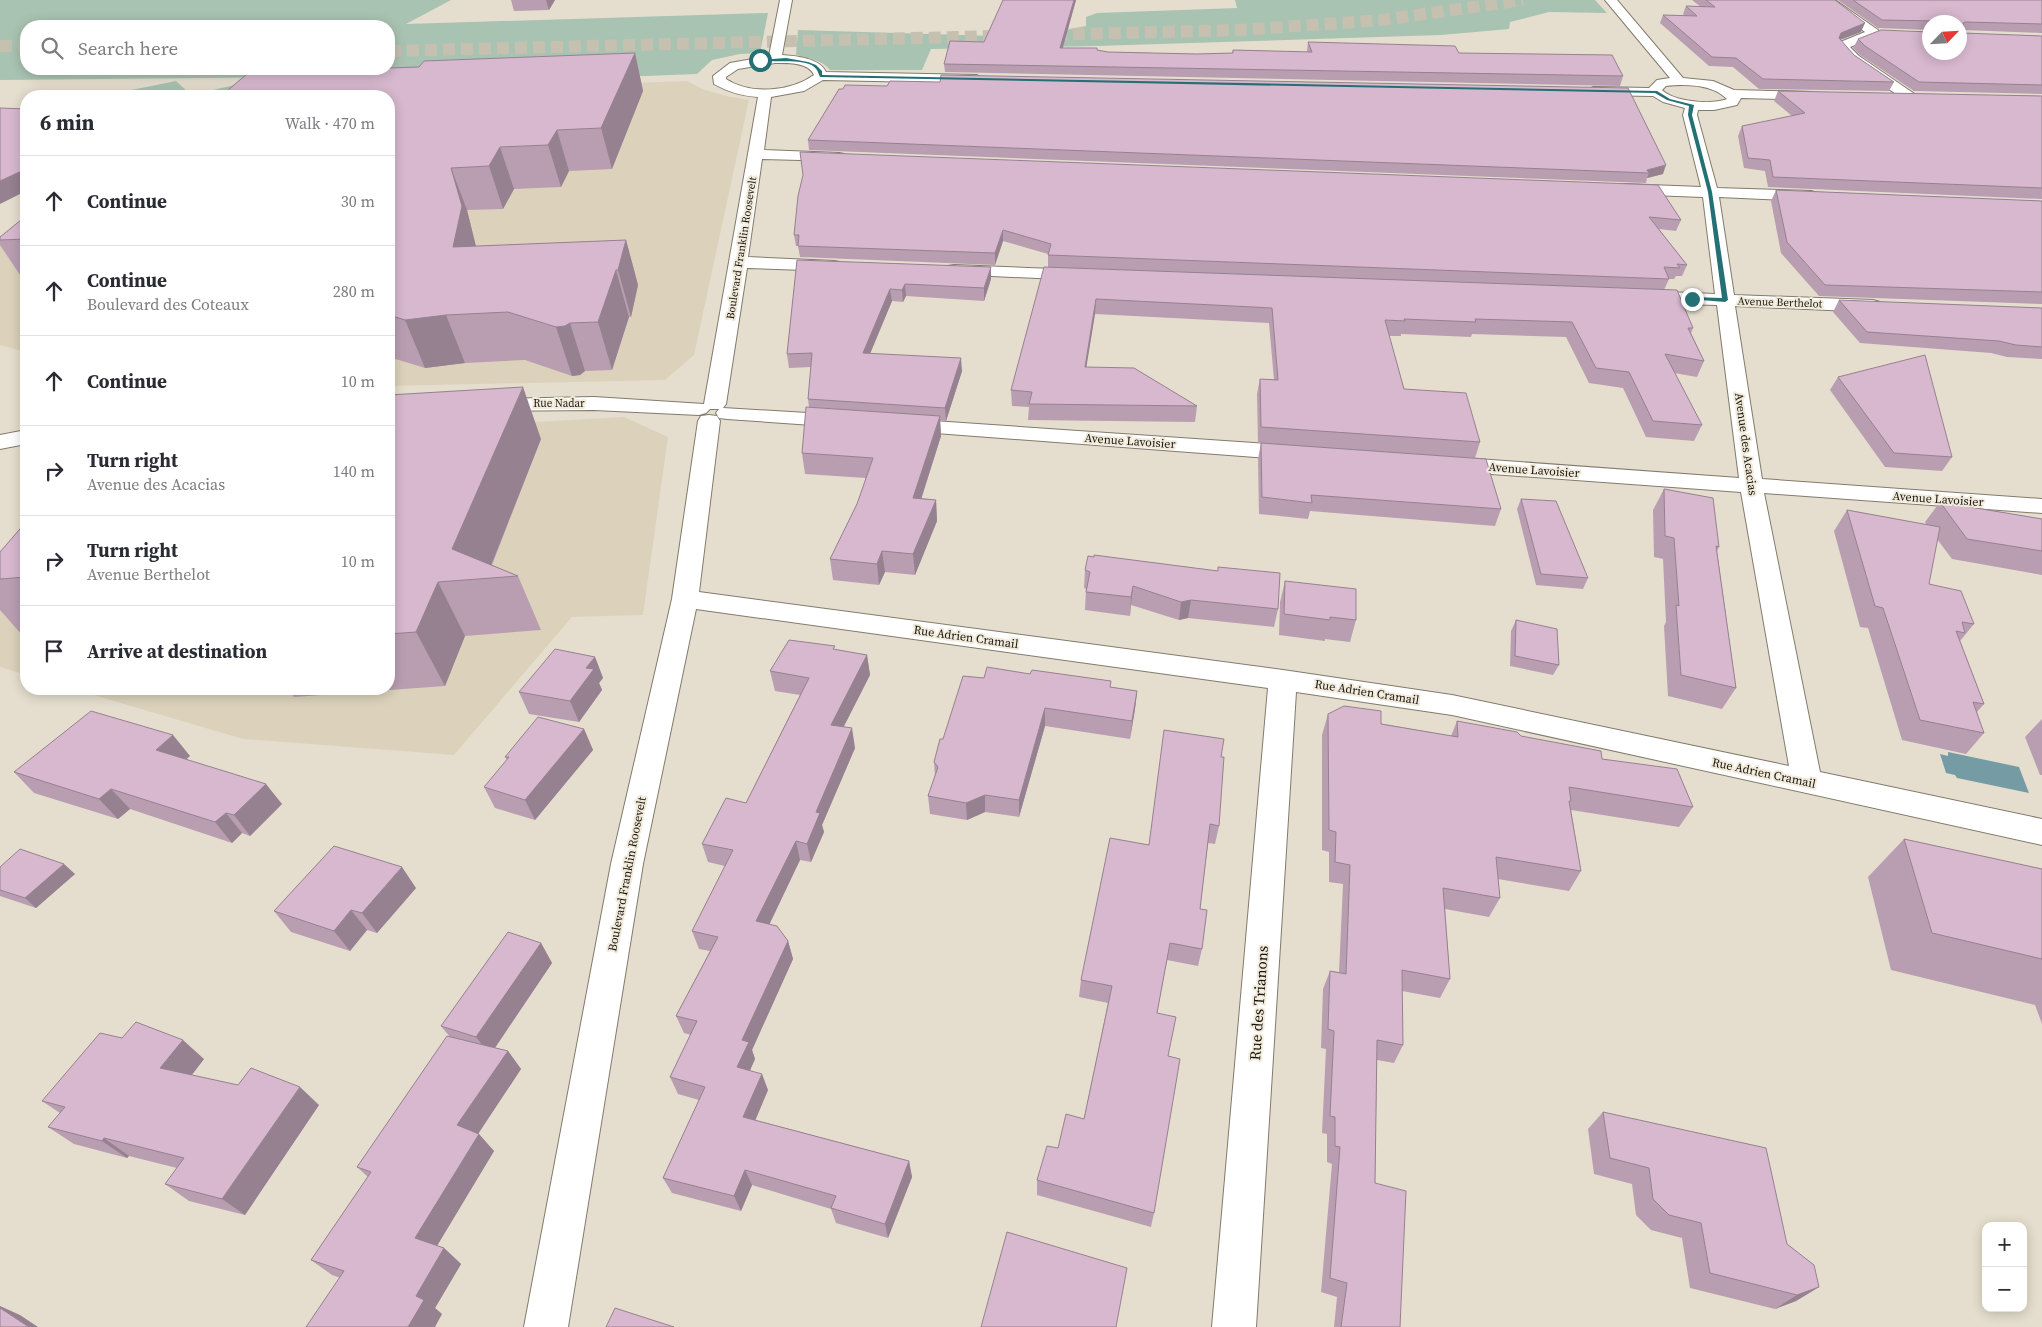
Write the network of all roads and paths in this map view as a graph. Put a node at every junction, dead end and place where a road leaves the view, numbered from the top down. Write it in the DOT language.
graph roads {
  1 [pos="786,0"];
  2 [pos="1611,0"];
  3 [pos="1828,0"];
  4 [pos="775,59"];
  5 [pos="820,76"];
  6 [pos="990,79"];
  7 [pos="1680,82"];
  8 [pos="1582,91"];
  9 [pos="1656,92"];
  10 [pos="765,93"];
  11 [pos="1730,94"];
  12 [pos="1825,96"];
  13 [pos="1882,97"];
  14 [pos="1692,105"];
  15 [pos="757,154"];
  16 [pos="857,158"];
  17 [pos="1609,188"];
  18 [pos="1710,192"];
  19 [pos="1824,197"];
  20 [pos="740,262"];
  21 [pos="855,267"];
  22 [pos="935,270"];
  23 [pos="1094,276"];
  24 [pos="1622,296"];
  25 [pos="1725,300"];
  26 [pos="1893,306"];
  27 [pos="468,406"];
  28 [pos="712,412"];
  29 [pos="20,438"];
  30 [pos="0,442"];
  31 [pos="1313,454"];
  32 [pos="1432,463"];
  33 [pos="1751,486"];
  34 [pos="2042,506"];
  35 [pos="685,599"];
  36 [pos="1283,680"];
  37 [pos="1807,782"];
  38 [pos="2042,832"];
  39 [pos="546,1327"];
  40 [pos="1234,1327"];
  1 -- 4 [label="street"];
  2 -- 7 [label="street"];
  3 -- 13 [label="street"];
  4 -- 5 [label="street"];
  4 -- 10 [label="street"];
  5 -- 6 [label="street"];
  5 -- 10 [label="street"];
  7 -- 9 [label="street"];
  7 -- 11 [label="street"];
  8 -- 9 [label="street"];
  9 -- 14 [label="street"];
  10 -- 15 [label="street, Boulevard Franklin Roosevelt"];
  11 -- 12 [label="street"];
  11 -- 14 [label="street"];
  14 -- 18 [label="street, Avenue des Acacias"];
  15 -- 16 [label="street"];
  15 -- 20 [label="street, Boulevard Franklin Roosevelt"];
  17 -- 18 [label="street"];
  18 -- 19 [label="street"];
  18 -- 25 [label="street, Avenue des Acacias"];
  20 -- 21 [label="street"];
  20 -- 28 [label="street, Boulevard Franklin Roosevelt"];
  22 -- 23 [label="street"];
  24 -- 25 [label="street, Avenue Berthelot"];
  25 -- 26 [label="street, Avenue Berthelot"];
  25 -- 33 [label="street, Avenue des Acacias"];
  27 -- 28 [label="street, Rue Nadar"];
  28 -- 31 [label="street, Avenue Lavoisier"];
  28 -- 35 [label="street, Boulevard Franklin Roosevelt"];
  29 -- 30 [label="street"];
  32 -- 33 [label="street, Avenue Lavoisier"];
  33 -- 34 [label="street, Avenue Lavoisier"];
  33 -- 37 [label="street, Avenue des Acacias"];
  35 -- 36 [label="street, Rue Adrien Cramail"];
  35 -- 39 [label="street, Boulevard Franklin Roosevelt"];
  36 -- 37 [label="street, Rue Adrien Cramail"];
  36 -- 40 [label="street, Rue des Trianons"];
  37 -- 38 [label="street, Rue Adrien Cramail"];
}
